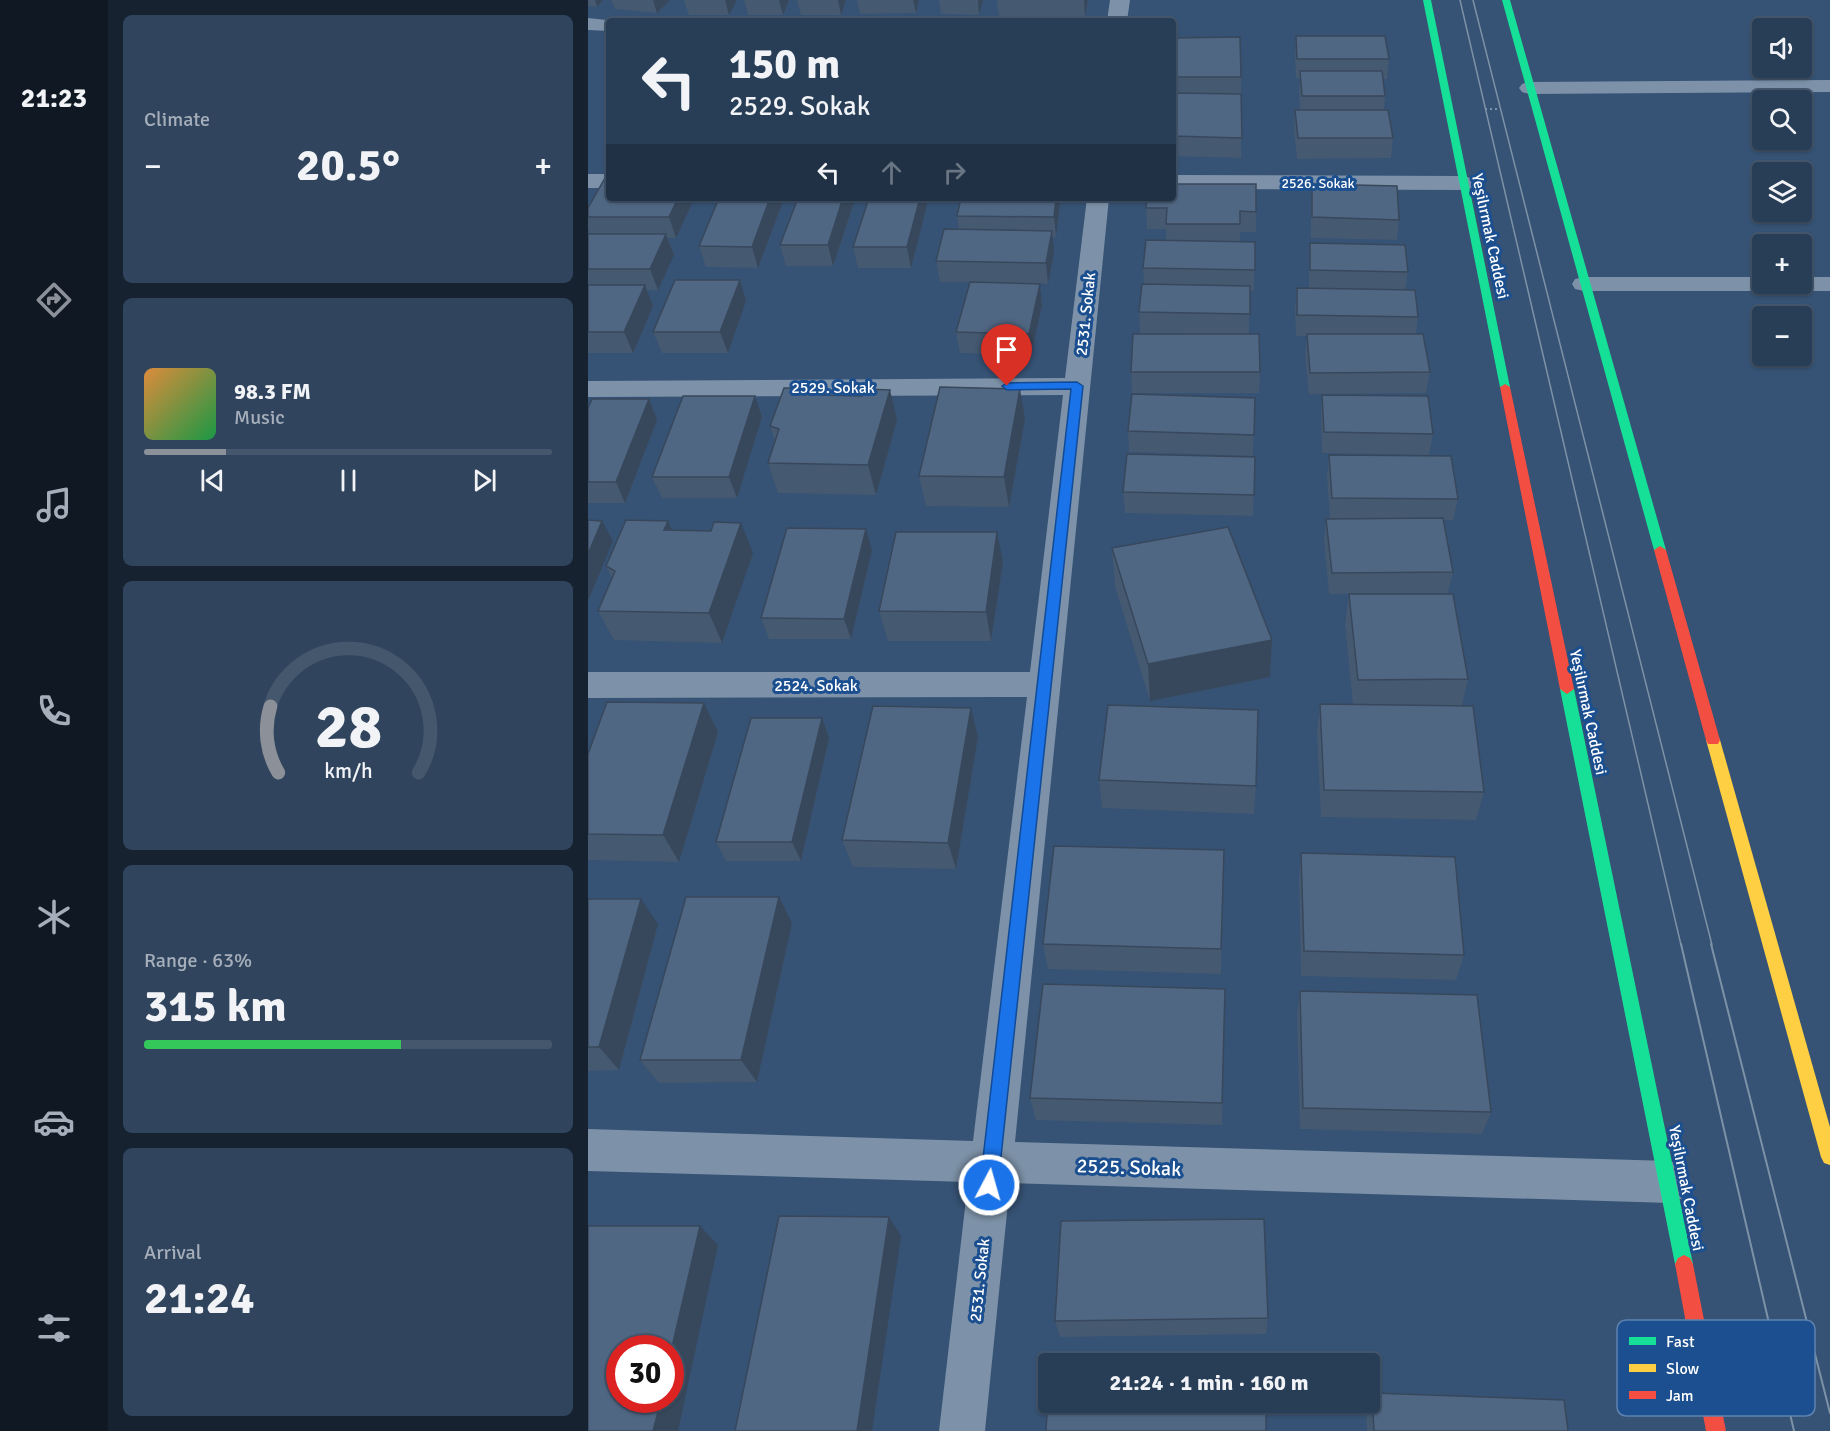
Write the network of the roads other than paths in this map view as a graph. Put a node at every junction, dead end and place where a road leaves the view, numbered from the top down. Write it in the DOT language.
graph roads {
  1 [pos="1120,0"];
  2 [pos="1427,0"];
  3 [pos="1506,0"];
  4 [pos="1117,18"];
  5 [pos="588,24"];
  6 [pos="606,25"];
  7 [pos="1830,86"];
  8 [pos="1529,88"];
  9 [pos="1176,182"];
  10 [pos="1463,183"];
  11 [pos="1098,201"];
  12 [pos="1584,284"];
  13 [pos="1830,284"];
  14 [pos="1077,386"];
  15 [pos="588,389"];
  16 [pos="1044,684"];
  17 [pos="588,685"];
  18 [pos="588,1150"];
  19 [pos="1830,1157"];
  20 [pos="991,1163"];
  21 [pos="1670,1182"];
  22 [pos="1695,1320"];
  23 [pos="1713,1416"];
  24 [pos="962,1431"];
  25 [pos="1716,1431"];
  1 -- 4 [label="street"];
  2 -- 10 [label="main road, Yeşilırmak Caddesi"];
  3 -- 8 [label="main road"];
  5 -- 6 [label="street"];
  7 -- 8 [label="street"];
  8 -- 12 [label="main road"];
  9 -- 10 [label="street, 2526. Sokak"];
  10 -- 21 [label="main road, Yeşilırmak Caddesi"];
  11 -- 14 [label="street, 2531. Sokak"];
  12 -- 13 [label="street"];
  12 -- 19 [label="main road"];
  14 -- 15 [label="street, 2529. Sokak"];
  14 -- 16 [label="street, 2531. Sokak"];
  16 -- 17 [label="street, 2524. Sokak"];
  16 -- 20 [label="street, 2531. Sokak"];
  18 -- 20 [label="street, 2525. Sokak"];
  20 -- 21 [label="street, 2525. Sokak"];
  20 -- 24 [label="street, 2531. Sokak"];
  21 -- 22 [label="main road, Yeşilırmak Caddesi"];
  23 -- 25 [label="main road, Yeşilırmak Caddesi"];
}
